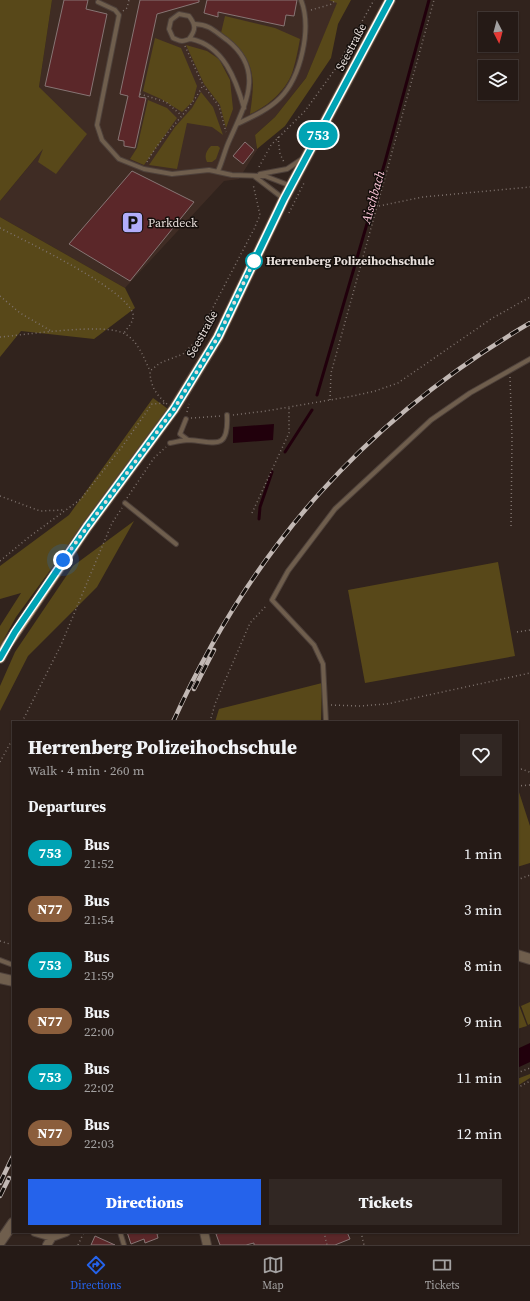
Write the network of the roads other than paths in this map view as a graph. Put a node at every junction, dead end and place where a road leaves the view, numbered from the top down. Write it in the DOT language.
graph roads {
  1 [pos="301,0"];
  2 [pos="390,0"];
  3 [pos="98,2"];
  4 [pos="195,24"];
  5 [pos="190,39"];
  6 [pos="244,108"];
  7 [pos="237,124"];
  8 [pos="307,156"];
  9 [pos="218,171"];
  10 [pos="254,176"];
  11 [pos="291,186"];
  12 [pos="284,199"];
  13 [pos="530,359"];
  14 [pos="226,415"];
  15 [pos="186,419"];
  16 [pos="188,440"];
  17 [pos="170,443"];
  18 [pos="125,503"];
  19 [pos="176,544"];
  20 [pos="0,658"];
  21 [pos="326,721"];
  22 [pos="518,955"];
  23 [pos="530,959"];
  24 [pos="0,960"];
  25 [pos="12,964"];
  26 [pos="0,978"];
  27 [pos="12,981"];
  28 [pos="12,1224"];
  29 [pos="38,1233"];
  30 [pos="63,1233"];
  31 [pos="120,1233"];
  32 [pos="204,1233"];
  33 [pos="52,1237"];
  34 [pos="0,1242"];
  35 [pos="47,1245"];
  36 [pos="124,1245"];
  37 [pos="207,1245"];
  1 -- 7 [label="lane"];
  2 -- 8 [label="main road, Seestraße"];
  3 -- 9 [label="lane"];
  4 -- 5 [label="lane"];
  4 -- 5 [label="lane"];
  4 -- 6 [label="lane"];
  5 -- 6 [label="lane"];
  6 -- 7 [label="lane"];
  7 -- 9 [label="lane"];
  8 -- 10 [label="lane"];
  8 -- 11 [label="main road, Seestraße"];
  9 -- 10 [label="lane"];
  10 -- 11 [label="lane"];
  10 -- 12 [label="lane"];
  11 -- 12 [label="main road, Seestraße"];
  12 -- 20 [label="main road, Seestraße"];
  13 -- 21 [label="lane"];
  14 -- 16 [label="lane"];
  15 -- 16 [label="lane"];
  16 -- 17 [label="lane"];
  18 -- 19 [label="lane"];
  22 -- 23 [label="street"];
  24 -- 25 [label="lane"];
  26 -- 27 [label="street"];
  28 -- 34 [label="street"];
  29 -- 33 [label="street"];
  30 -- 33 [label="street"];
  31 -- 36 [label="lane"];
  32 -- 37 [label="street"];
  33 -- 35 [label="street"];
}
